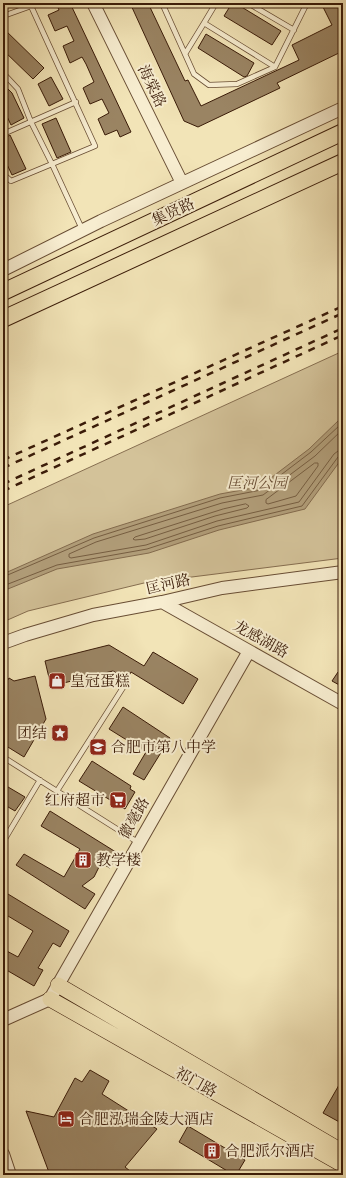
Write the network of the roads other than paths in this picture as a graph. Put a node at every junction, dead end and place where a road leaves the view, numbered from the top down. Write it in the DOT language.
graph roads {
  1 [pos="40,3"];
  2 [pos="93,3"];
  3 [pos="162,3"];
  4 [pos="216,3"];
  5 [pos="248,3"];
  6 [pos="306,3"];
  7 [pos="30,5"];
  8 [pos="3,18"];
  9 [pos="204,23"];
  10 [pos="294,30"];
  11 [pos="185,54"];
  12 [pos="275,67"];
  13 [pos="3,73"];
  14 [pos="76,102"];
  15 [pos="343,108"];
  16 [pos="31,122"];
  17 [pos="343,132"];
  18 [pos="3,133"];
  19 [pos="343,162"];
  20 [pos="52,164"];
  21 [pos="3,174"];
  22 [pos="182,183"];
  23 [pos="83,230"];
  24 [pos="3,270"];
  25 [pos="3,292"];
  26 [pos="3,319"];
  27 [pos="343,572"];
  28 [pos="162,602"];
  29 [pos="3,643"];
  30 [pos="249,651"];
  31 [pos="124,686"];
  32 [pos="343,704"];
  33 [pos="3,757"];
  34 [pos="40,780"];
  35 [pos="57,791"];
  36 [pos="3,842"];
  37 [pos="139,843"];
  38 [pos="58,986"];
  39 [pos="50,999"];
  40 [pos="3,1020"];
  41 [pos="343,1152"];
  42 [pos="3,1154"];
  43 [pos="343,1165"];
  44 [pos="10,1175"];
  1 -- 7 [label="lane"];
  2 -- 22 [label="street, 海棠路"];
  3 -- 11 [label="lane"];
  4 -- 9 [label="lane"];
  5 -- 10 [label="lane"];
  6 -- 10 [label="lane"];
  7 -- 8 [label="lane"];
  7 -- 14 [label="lane"];
  9 -- 11 [label="lane"];
  9 -- 12 [label="lane"];
  10 -- 12 [label="lane"];
  11 -- 12 [label="lane"];
  13 -- 16 [label="lane"];
  14 -- 16 [label="lane"];
  14 -- 20 [label="lane"];
  15 -- 22 [label="street"];
  16 -- 18 [label="lane"];
  16 -- 20 [label="lane"];
  17 -- 25 [label="highway, 集贤路"];
  19 -- 26 [label="highway, 集贤路"];
  20 -- 21 [label="lane"];
  20 -- 23 [label="lane"];
  22 -- 23 [label="street"];
  23 -- 24 [label="street"];
  27 -- 28 [label="street, 匡河路"];
  28 -- 29 [label="street, 匡河路"];
  28 -- 30 [label="street, 龙感湖路"];
  30 -- 32 [label="street, 龙感湖路"];
  30 -- 37 [label="street, 徽毫路"];
  31 -- 35 [label="lane"];
  33 -- 34 [label="lane"];
  34 -- 35 [label="lane"];
  34 -- 36 [label="lane"];
  35 -- 37 [label="lane"];
  37 -- 38 [label="street, 徽毫路"];
  38 -- 39 [label="street, 徽毫路"];
  38 -- 41 [label="main road, 祁门路"];
  39 -- 40 [label="street"];
  39 -- 43 [label="main road, 祁门路"];
  42 -- 44 [label="street"];
}
